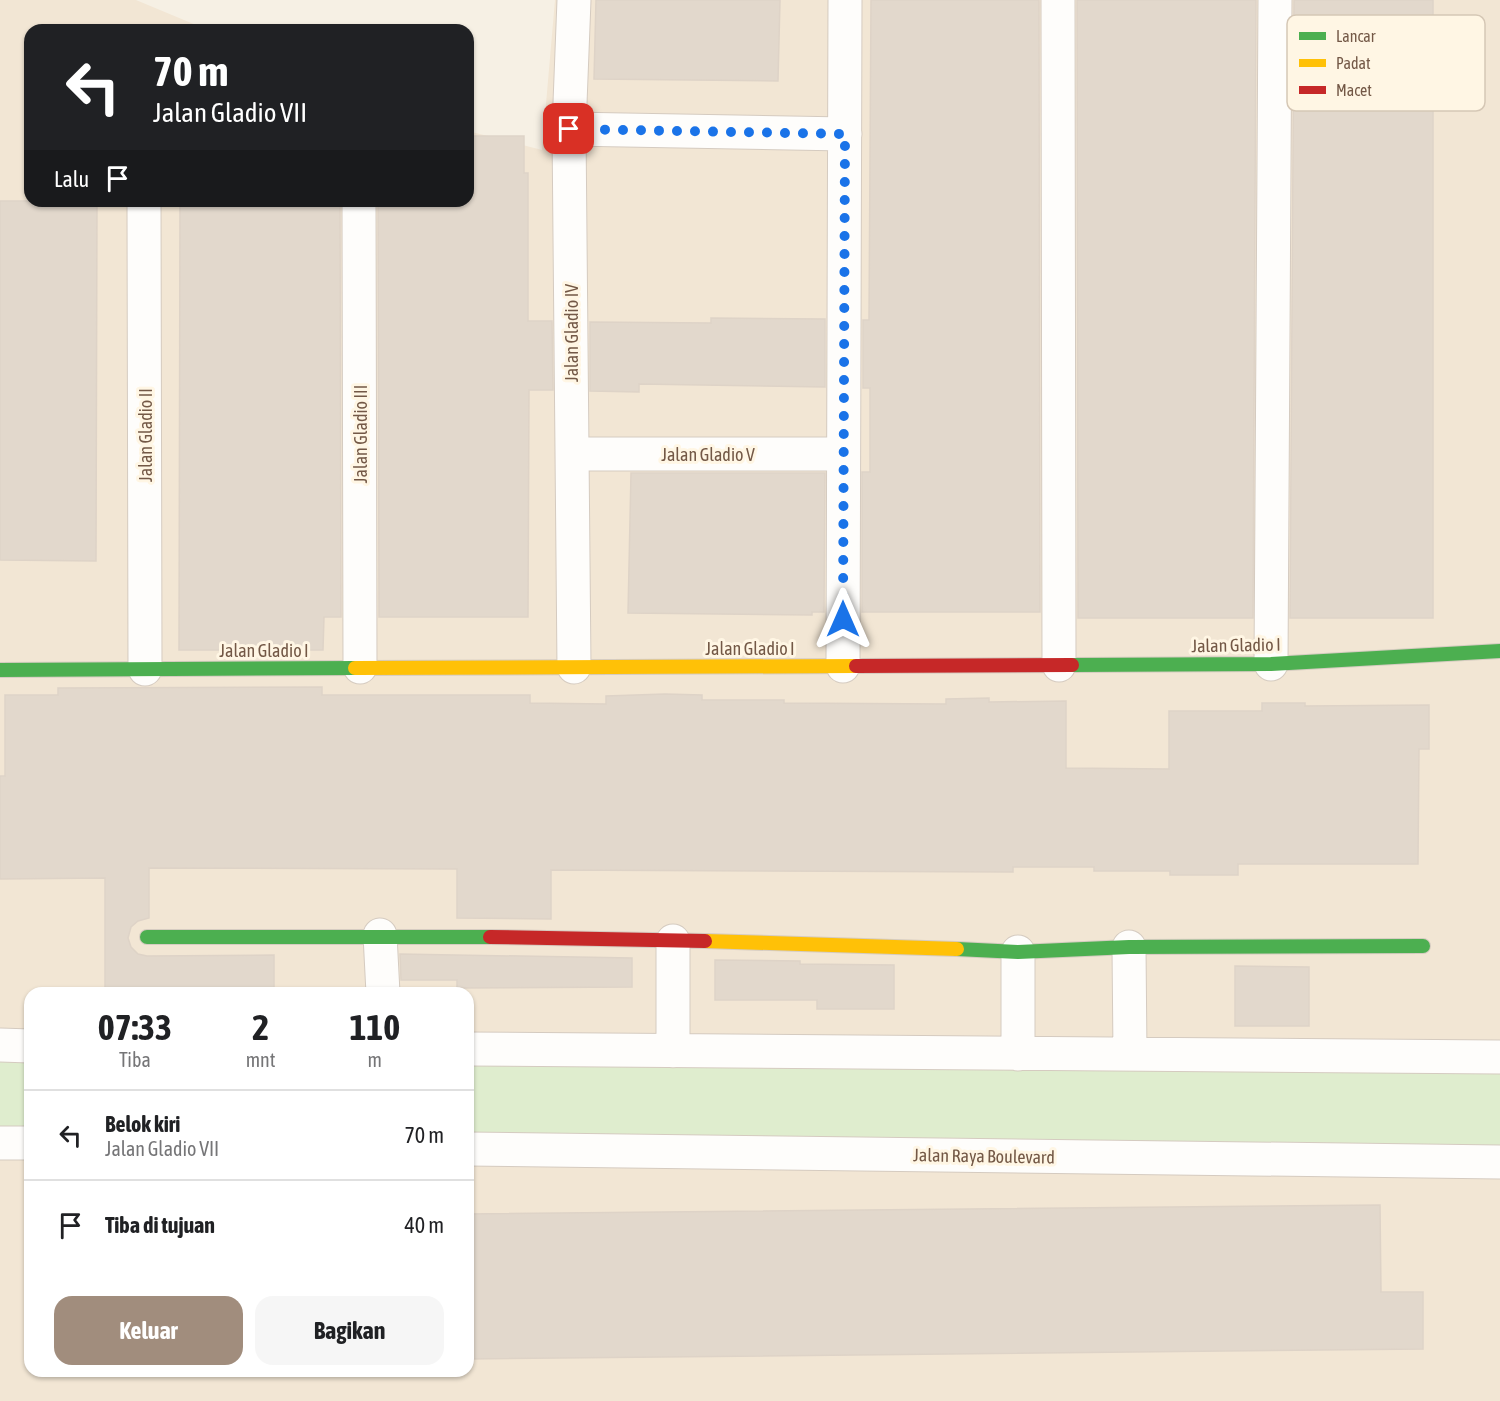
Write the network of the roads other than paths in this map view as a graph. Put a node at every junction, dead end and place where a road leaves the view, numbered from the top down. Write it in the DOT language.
graph roads {
  1 [pos="574,0"];
  2 [pos="845,0"];
  3 [pos="1058,0"];
  4 [pos="1275,0"];
  5 [pos="569,129"];
  6 [pos="845,134"];
  7 [pos="144,207"];
  8 [pos="359,207"];
  9 [pos="572,454"];
  10 [pos="843,454"];
  11 [pos="1500,651"];
  12 [pos="1271,664"];
  13 [pos="1059,665"];
  14 [pos="843,666"];
  15 [pos="574,667"];
  16 [pos="360,668"];
  17 [pos="0,669"];
  18 [pos="146,669"];
  19 [pos="380,935"];
  20 [pos="147,937"];
  21 [pos="673,941"];
  22 [pos="1423,946"];
  23 [pos="1129,947"];
  24 [pos="1018,952"];
  25 [pos="383,987"];
  26 [pos="0,1045"];
  27 [pos="24,1046"];
  28 [pos="474,1049"];
  29 [pos="673,1051"];
  30 [pos="1018,1054"];
  31 [pos="1130,1054"];
  32 [pos="1500,1057"];
  33 [pos="0,1143"];
  34 [pos="24,1143"];
  35 [pos="474,1149"];
  36 [pos="1500,1162"];
  1 -- 5 [label="street, Jalan Gladio IV"];
  2 -- 6 [label="street"];
  3 -- 13 [label="street"];
  4 -- 12 [label="street"];
  5 -- 6 [label="street"];
  5 -- 9 [label="street, Jalan Gladio IV"];
  6 -- 10 [label="street"];
  7 -- 18 [label="street, Jalan Gladio II"];
  8 -- 16 [label="street, Jalan Gladio III"];
  9 -- 10 [label="street, Jalan Gladio V"];
  9 -- 15 [label="street, Jalan Gladio IV"];
  10 -- 14 [label="street"];
  11 -- 12 [label="street, Jalan Gladio I"];
  12 -- 13 [label="street, Jalan Gladio I"];
  13 -- 14 [label="street, Jalan Gladio I"];
  14 -- 15 [label="street, Jalan Gladio I"];
  15 -- 16 [label="street, Jalan Gladio I"];
  16 -- 18 [label="street, Jalan Gladio I"];
  17 -- 18 [label="street, Jalan Gladio I"];
  19 -- 20 [label="street"];
  19 -- 21 [label="street"];
  19 -- 25 [label="street"];
  21 -- 24 [label="street"];
  21 -- 29 [label="street"];
  22 -- 23 [label="street"];
  23 -- 24 [label="street"];
  23 -- 31 [label="street"];
  24 -- 30 [label="street"];
  26 -- 27 [label="street"];
  28 -- 29 [label="street"];
  29 -- 30 [label="street"];
  30 -- 31 [label="street"];
  31 -- 32 [label="street"];
  33 -- 34 [label="street"];
  35 -- 36 [label="street, Jalan Raya Boulevard"];
}
